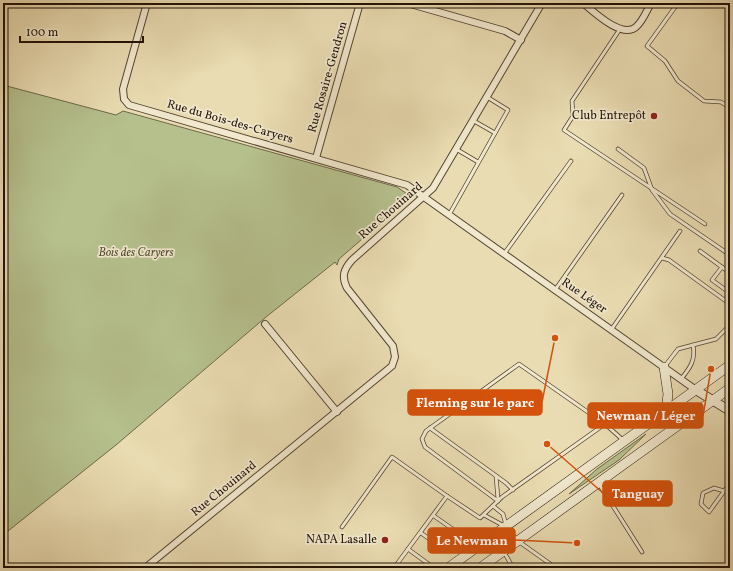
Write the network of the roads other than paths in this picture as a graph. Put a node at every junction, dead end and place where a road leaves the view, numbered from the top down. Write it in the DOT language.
graph roads {
  1 [pos="147,3"];
  2 [pos="360,3"];
  3 [pos="407,3"];
  4 [pos="542,3"];
  5 [pos="583,3"];
  6 [pos="651,3"];
  7 [pos="678,3"];
  8 [pos="620,29"];
  9 [pos="521,40"];
  10 [pos="488,97"];
  11 [pos="730,108"];
  12 [pos="474,121"];
  13 [pos="495,133"];
  14 [pos="618,149"];
  15 [pos="456,150"];
  16 [pos="316,158"];
  17 [pos="571,161"];
  18 [pos="478,162"];
  19 [pos="652,190"];
  20 [pos="622,195"];
  21 [pos="425,197"];
  22 [pos="449,215"];
  23 [pos="705,224"];
  24 [pos="680,231"];
  25 [pos="700,251"];
  26 [pos="504,254"];
  27 [pos="730,255"];
  28 [pos="662,258"];
  29 [pos="722,267"];
  30 [pos="730,273"];
  31 [pos="555,290"];
  32 [pos="730,293"];
  33 [pos="730,304"];
  34 [pos="265,324"];
  35 [pos="730,325"];
  36 [pos="611,330"];
  37 [pos="693,345"];
  38 [pos="730,365"];
  39 [pos="664,367"];
  40 [pos="681,379"];
  41 [pos="730,388"];
  42 [pos="696,390"];
  43 [pos="713,400"];
  44 [pos="730,411"];
  45 [pos="337,412"];
  46 [pos="666,412"];
  47 [pos="605,424"];
  48 [pos="430,428"];
  49 [pos="625,441"];
  50 [pos="496,476"];
  51 [pos="598,483"];
  52 [pos="730,483"];
  53 [pos="513,490"];
  54 [pos="724,492"];
  55 [pos="447,496"];
  56 [pos="498,501"];
  57 [pos="492,506"];
  58 [pos="484,515"];
  59 [pos="434,516"];
  60 [pos="342,527"];
  61 [pos="506,527"];
  62 [pos="421,533"];
  63 [pos="464,537"];
  64 [pos="518,541"];
  65 [pos="408,549"];
  66 [pos="445,550"];
  67 [pos="504,551"];
  68 [pos="642,552"];
  69 [pos="145,568"];
  70 [pos="402,568"];
  71 [pos="434,568"];
  72 [pos="448,568"];
  73 [pos="480,568"];
  74 [pos="513,568"];
  75 [pos="556,568"];
  1 -- 16 [label="street, Rue du Bois-des-Caryers"];
  2 -- 16 [label="street, Rue Rosaire-Gendron"];
  3 -- 9 [label="street"];
  4 -- 9 [label="street, Rue Chouinard"];
  5 -- 8 [label="street"];
  6 -- 8 [label="street"];
  7 -- 11 [label="lane"];
  8 -- 19 [label="lane"];
  9 -- 10 [label="street, Rue Chouinard"];
  10 -- 12 [label="street, Rue Chouinard"];
  10 -- 13 [label="lane"];
  12 -- 13 [label="lane"];
  12 -- 15 [label="street, Rue Chouinard"];
  13 -- 18 [label="lane"];
  14 -- 19 [label="lane"];
  15 -- 18 [label="lane"];
  15 -- 21 [label="street, Rue Chouinard"];
  16 -- 21 [label="street, Rue du Bois-des-Caryers"];
  17 -- 26 [label="lane"];
  18 -- 22 [label="lane"];
  19 -- 23 [label="lane"];
  19 -- 27 [label="lane"];
  20 -- 31 [label="lane"];
  21 -- 22 [label="street, Rue Léger"];
  21 -- 45 [label="street, Rue Chouinard"];
  22 -- 26 [label="street, Rue Léger"];
  24 -- 28 [label="lane"];
  25 -- 29 [label="lane"];
  26 -- 31 [label="street, Rue Léger"];
  28 -- 33 [label="lane"];
  28 -- 36 [label="lane"];
  29 -- 30 [label="lane"];
  29 -- 32 [label="lane"];
  31 -- 36 [label="street, Rue Léger"];
  34 -- 45 [label="street"];
  35 -- 37 [label="lane"];
  36 -- 39 [label="street, Rue Léger"];
  37 -- 39 [label="lane"];
  37 -- 40 [label="lane"];
  38 -- 42 [label="main road"];
  39 -- 40 [label="street, Rue Léger"];
  39 -- 46 [label="main road"];
  40 -- 42 [label="street, Rue Léger"];
  41 -- 43 [label="main road"];
  42 -- 43 [label="street, Rue Léger"];
  42 -- 46 [label="main road"];
  43 -- 44 [label="street, Rue Léger"];
  43 -- 51 [label="main road"];
  45 -- 69 [label="street, Rue Chouinard"];
  46 -- 49 [label="main road"];
  47 -- 48 [label="lane"];
  47 -- 49 [label="lane"];
  47 -- 53 [label="lane"];
  48 -- 50 [label="lane"];
  48 -- 56 [label="lane"];
  49 -- 61 [label="main road"];
  50 -- 53 [label="lane"];
  50 -- 56 [label="lane"];
  51 -- 64 [label="main road"];
  51 -- 68 [label="lane"];
  52 -- 54 [label="lane"];
  53 -- 56 [label="lane"];
  54 -- 54 [label="lane"];
  55 -- 58 [label="lane"];
  55 -- 59 [label="lane"];
  55 -- 60 [label="lane"];
  56 -- 57 [label="lane"];
  57 -- 58 [label="lane"];
  57 -- 61 [label="lane"];
  58 -- 61 [label="lane"];
  59 -- 62 [label="lane"];
  59 -- 63 [label="lane"];
  61 -- 64 [label="lane"];
  61 -- 72 [label="main road"];
  62 -- 65 [label="lane"];
  62 -- 66 [label="lane"];
  64 -- 67 [label="main road"];
  64 -- 75 [label="lane"];
  65 -- 70 [label="lane"];
  65 -- 71 [label="lane"];
  67 -- 73 [label="main road"];
  67 -- 74 [label="lane"];
}
